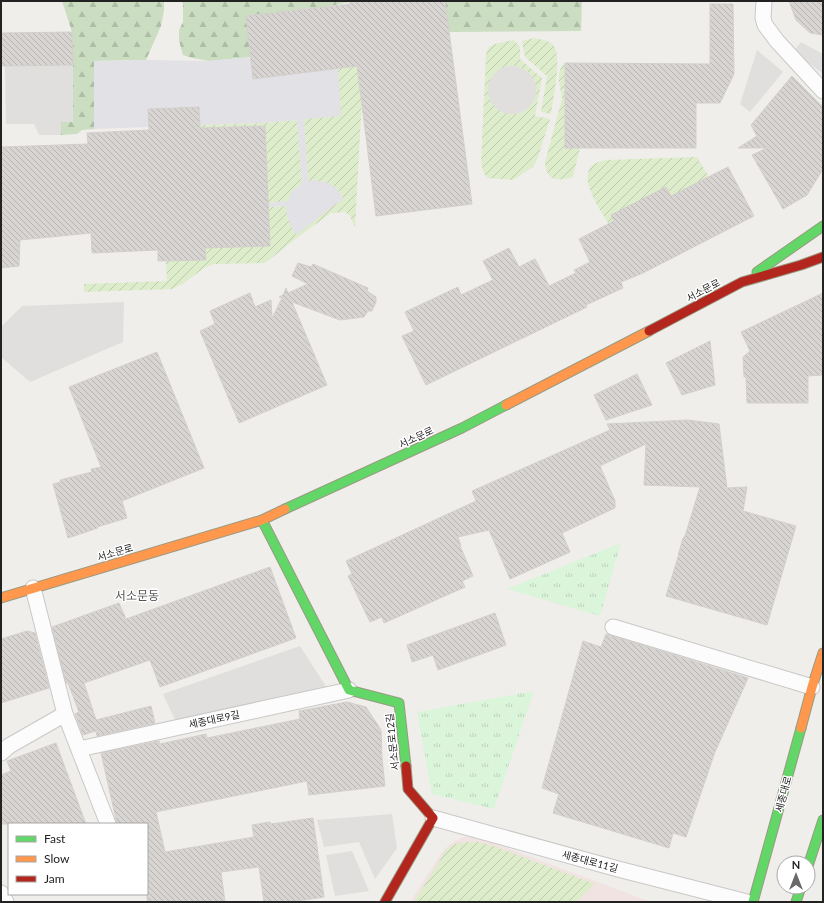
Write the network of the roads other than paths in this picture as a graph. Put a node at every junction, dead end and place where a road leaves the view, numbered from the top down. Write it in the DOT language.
graph roads {
  1 [pos="764,1"];
  2 [pos="823,90"];
  3 [pos="823,226"];
  4 [pos="823,256"];
  5 [pos="823,262"];
  6 [pos="801,265"];
  7 [pos="742,282"];
  8 [pos="262,520"];
  9 [pos="33,588"];
  10 [pos="1,598"];
  11 [pos="613,627"];
  12 [pos="823,653"];
  13 [pos="812,687"];
  14 [pos="349,690"];
  15 [pos="66,714"];
  16 [pos="79,749"];
  17 [pos="1,753"];
  18 [pos="433,818"];
  19 [pos="823,820"];
  20 [pos="108,823"];
  21 [pos="812,855"];
  22 [pos="1,893"];
  23 [pos="6,902"];
  24 [pos="385,902"];
  25 [pos="747,902"];
  26 [pos="753,902"];
  1 -- 2 [label="street"];
  3 -- 7 [label="main road"];
  4 -- 6 [label="main road, 서소문로"];
  5 -- 6 [label="main road"];
  6 -- 7 [label="main road, 서소문로"];
  7 -- 8 [label="main road, 서소문로"];
  8 -- 9 [label="main road, 서소문로"];
  8 -- 14 [label="main road"];
  9 -- 10 [label="main road, 서소문로"];
  9 -- 15 [label="street"];
  11 -- 13 [label="street"];
  12 -- 13 [label="main road, 세종대로"];
  13 -- 26 [label="main road, 세종대로"];
  14 -- 16 [label="street, 세종대로9길"];
  14 -- 18 [label="main road, 서소문로12길"];
  15 -- 16 [label="street"];
  15 -- 17 [label="street"];
  16 -- 20 [label="street"];
  18 -- 24 [label="main road"];
  18 -- 25 [label="street, 세종대로11길"];
  19 -- 21 [label="main road"];
  22 -- 23 [label="street"];
}
